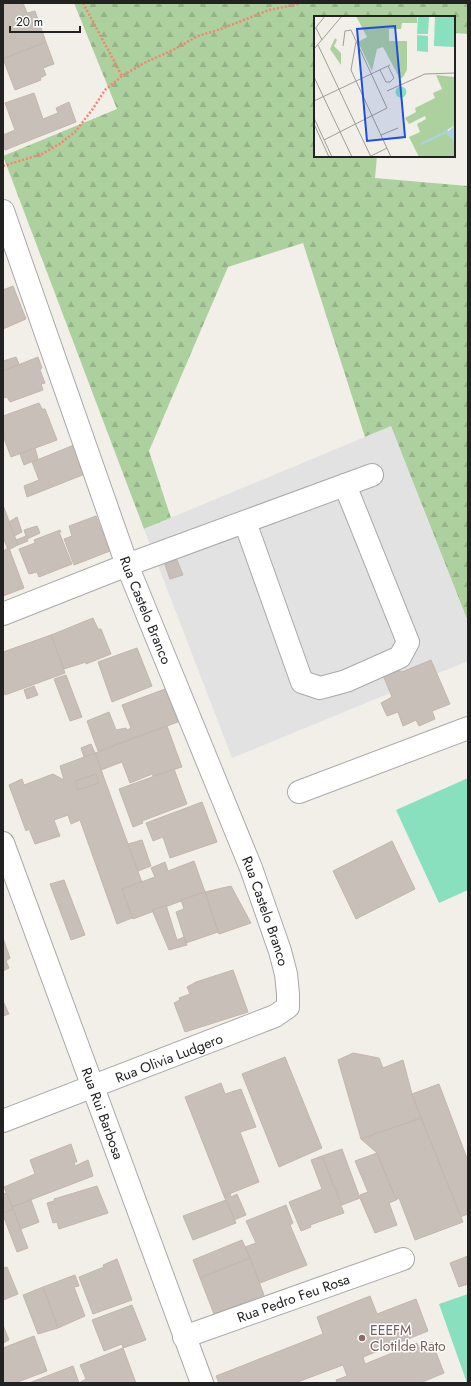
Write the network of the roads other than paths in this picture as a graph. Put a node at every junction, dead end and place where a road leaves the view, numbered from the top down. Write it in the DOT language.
graph roads {
  1 [pos="3,211"];
  2 [pos="372,475"];
  3 [pos="345,485"];
  4 [pos="245,522"];
  5 [pos="127,565"];
  6 [pos="3,614"];
  7 [pos="468,728"];
  8 [pos="300,792"];
  9 [pos="3,844"];
  10 [pos="288,1007"];
  11 [pos="92,1087"];
  12 [pos="3,1121"];
  13 [pos="403,1259"];
  14 [pos="184,1337"];
  15 [pos="202,1383"];
  1 -- 5 [label="street, Rua Castelo Branco"];
  2 -- 3 [label="street"];
  3 -- 4 [label="street"];
  3 -- 4 [label="street"];
  4 -- 5 [label="street"];
  5 -- 6 [label="street"];
  5 -- 10 [label="street, Rua Castelo Branco"];
  7 -- 8 [label="street"];
  9 -- 11 [label="street, Rua Rui Barbosa"];
  10 -- 11 [label="street, Rua Olivia Ludgero"];
  11 -- 12 [label="street, Rua Olivia Ludgero"];
  11 -- 14 [label="street, Rua Rui Barbosa"];
  13 -- 14 [label="street, Rua Pedro Feu Rosa"];
  14 -- 15 [label="street, Rua Rui Barbosa"];
}
